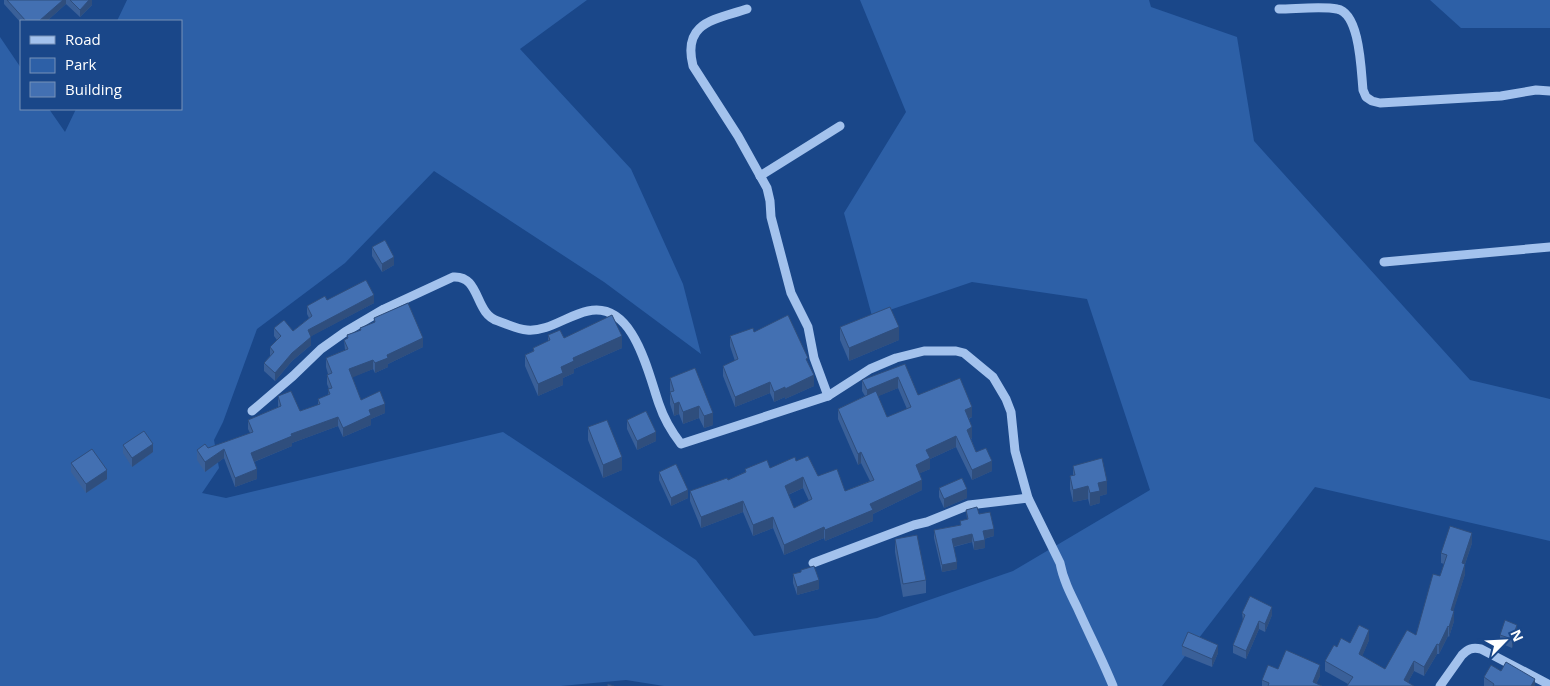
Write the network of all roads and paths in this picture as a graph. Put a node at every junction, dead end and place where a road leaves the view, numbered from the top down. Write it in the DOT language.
graph roads {
  1 [pos="748,9"];
  2 [pos="1279,9"];
  3 [pos="1550,91"];
  4 [pos="840,126"];
  5 [pos="760,176"];
  6 [pos="1550,247"];
  7 [pos="1384,262"];
  8 [pos="828,396"];
  9 [pos="252,411"];
  10 [pos="1028,498"];
  11 [pos="813,563"];
  12 [pos="1113,686"];
  13 [pos="1440,686"];
  14 [pos="1550,686"];
  1 -- 5 [label="street"];
  2 -- 3 [label="street"];
  4 -- 5 [label="street"];
  5 -- 8 [label="street"];
  6 -- 7 [label="street"];
  8 -- 9 [label="street"];
  8 -- 10 [label="street"];
  10 -- 11 [label="street"];
  10 -- 12 [label="street"];
  13 -- 14 [label="street"];
}
